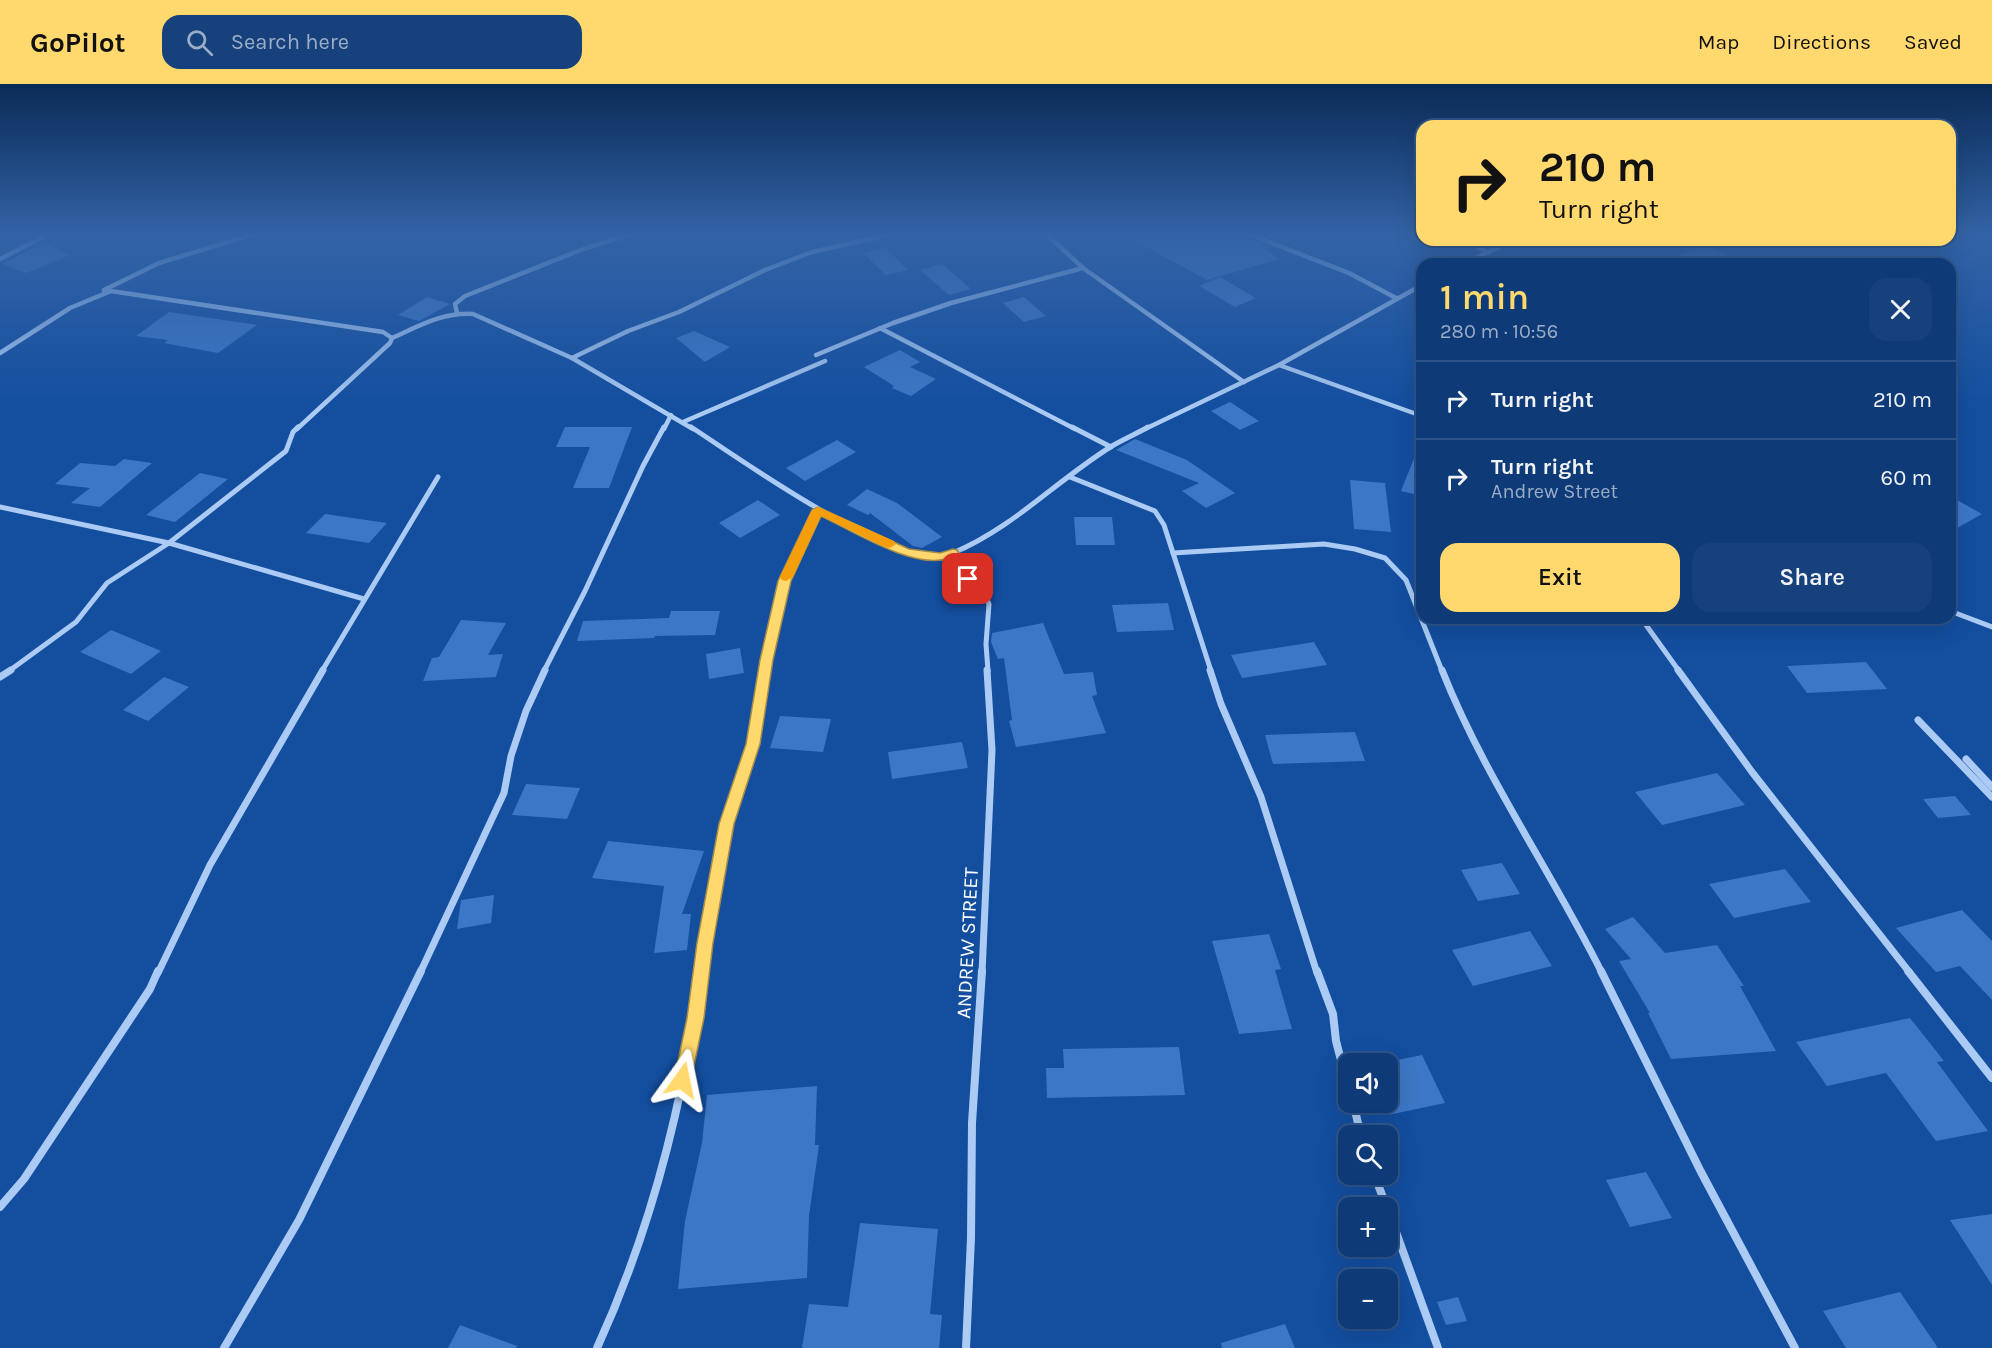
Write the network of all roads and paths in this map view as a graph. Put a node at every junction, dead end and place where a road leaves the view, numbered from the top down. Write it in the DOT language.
graph roads {
  1 [pos="101,292"];
  2 [pos="118,292"];
  3 [pos="475,292"];
  4 [pos="720,292"];
  5 [pos="993,292"];
  6 [pos="1117,292"];
  7 [pos="1385,292"];
  8 [pos="1408,292"];
  9 [pos="1396,298"];
  10 [pos="457,313"];
  11 [pos="880,328"];
  12 [pos="392,338"];
  13 [pos="0,353"];
  14 [pos="816,355"];
  15 [pos="572,358"];
  16 [pos="825,361"];
  17 [pos="1279,365"];
  18 [pos="1244,382"];
  19 [pos="1416,414"];
  20 [pos="671,415"];
  21 [pos="683,422"];
  22 [pos="1112,447"];
  23 [pos="438,477"];
  24 [pos="1070,477"];
  25 [pos="0,507"];
  26 [pos="818,510"];
  27 [pos="169,543"];
  28 [pos="1173,552"];
  29 [pos="953,553"];
  30 [pos="364,599"];
  31 [pos="1416,605"];
  32 [pos="1956,613"];
  33 [pos="1424,624"];
  34 [pos="1645,624"];
  35 [pos="1992,627"];
  36 [pos="0,676"];
  37 [pos="1918,720"];
  38 [pos="1966,759"];
  39 [pos="1992,787"];
  40 [pos="1992,796"];
  41 [pos="1339,1053"];
  42 [pos="1992,1078"];
  43 [pos="0,1207"];
  44 [pos="1398,1239"];
  45 [pos="224,1348"];
  46 [pos="597,1348"];
  47 [pos="966,1348"];
  48 [pos="1438,1348"];
  49 [pos="1795,1348"];
  1 -- 13 [label="street"];
  2 -- 12 [label="street"];
  3 -- 10 [label="street"];
  4 -- 15 [label="street"];
  5 -- 11 [label="street"];
  6 -- 18 [label="street"];
  7 -- 9 [label="street"];
  8 -- 9 [label="street"];
  9 -- 17 [label="street"];
  10 -- 12 [label="street"];
  10 -- 15 [label="street"];
  11 -- 14 [label="street"];
  11 -- 22 [label="street"];
  12 -- 27 [label="street"];
  15 -- 20 [label="street"];
  16 -- 21 [label="street"];
  17 -- 18 [label="street"];
  17 -- 19 [label="street"];
  18 -- 22 [label="street"];
  20 -- 21 [label="street"];
  20 -- 45 [label="street"];
  21 -- 26 [label="street"];
  22 -- 24 [label="street"];
  23 -- 30 [label="street"];
  24 -- 28 [label="street"];
  24 -- 29 [label="street"];
  25 -- 27 [label="street"];
  26 -- 29 [label="street"];
  26 -- 46 [label="street"];
  27 -- 30 [label="street"];
  27 -- 36 [label="street"];
  28 -- 31 [label="street"];
  28 -- 41 [label="street"];
  29 -- 47 [label="street, ANDREW STREET"];
  30 -- 43 [label="street"];
  32 -- 35 [label="street"];
  33 -- 49 [label="street"];
  34 -- 42 [label="street"];
  37 -- 40 [label="street"];
  38 -- 39 [label="street"];
  44 -- 48 [label="street"];
}
